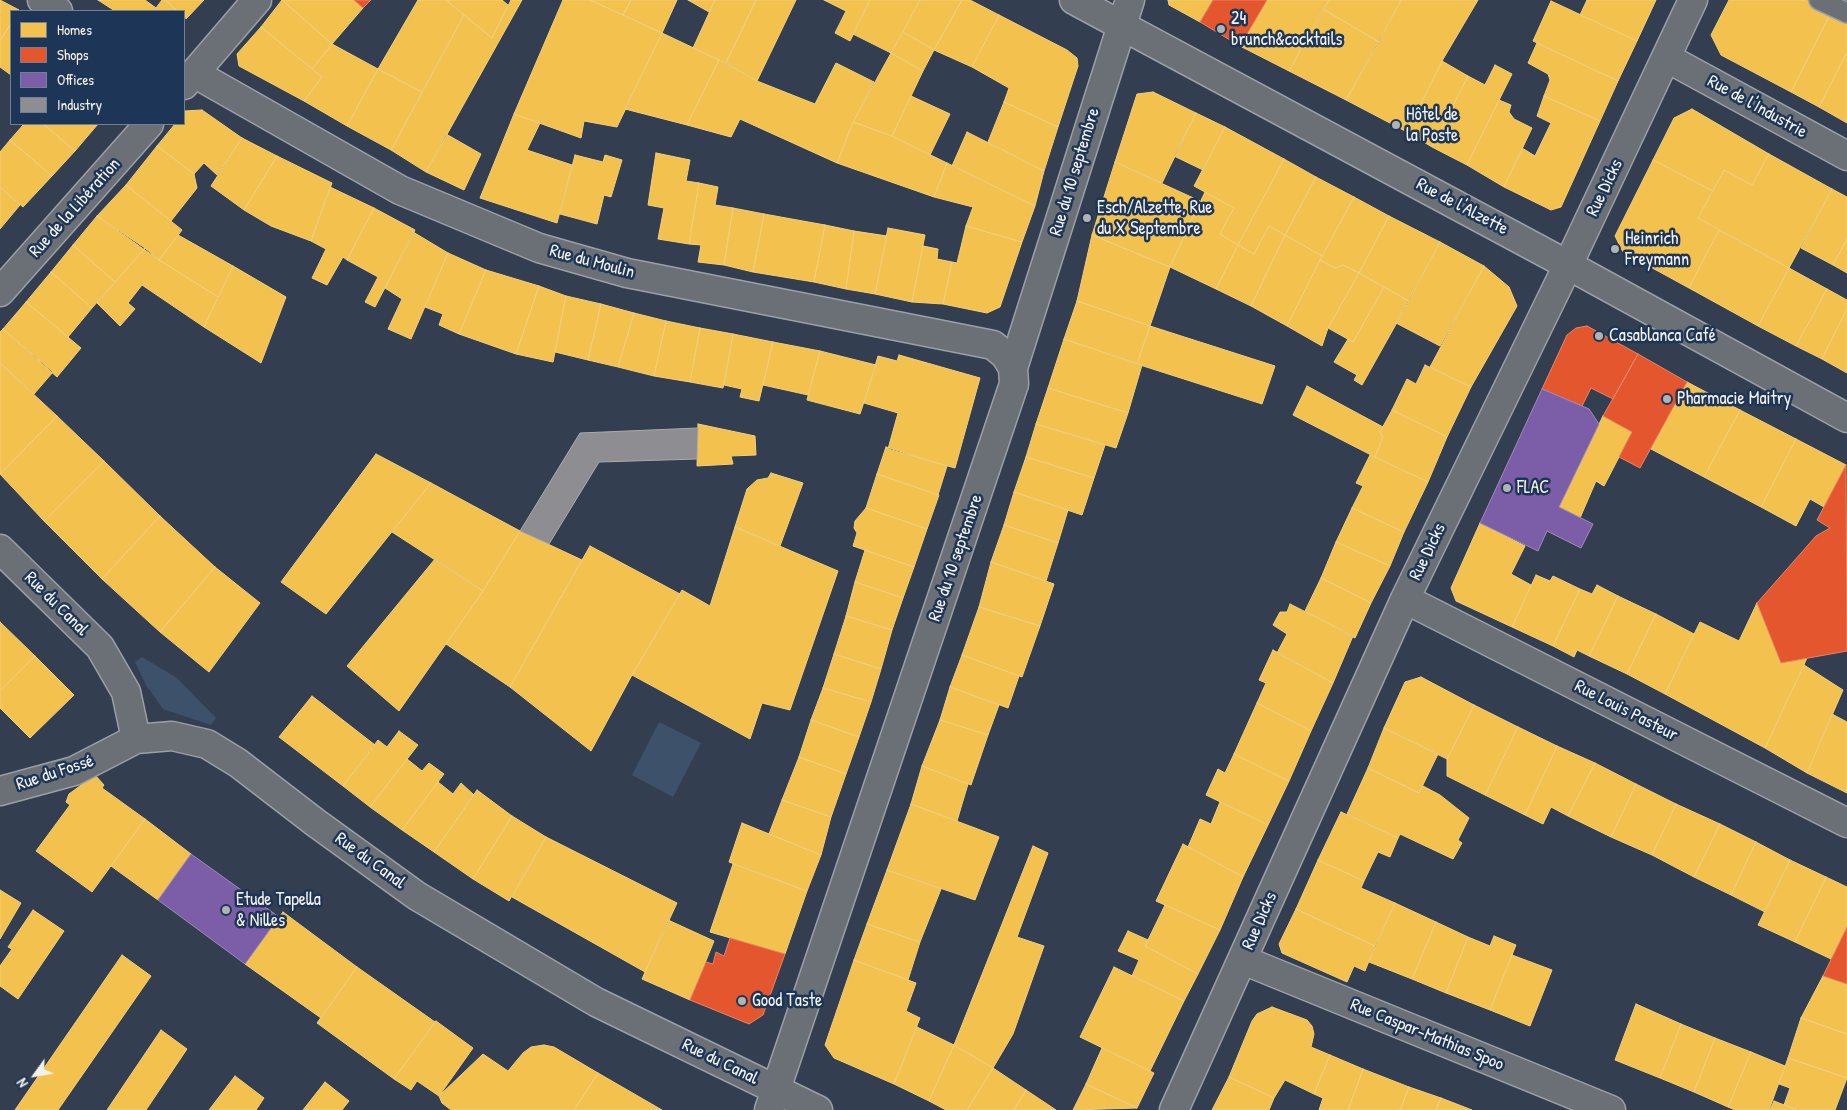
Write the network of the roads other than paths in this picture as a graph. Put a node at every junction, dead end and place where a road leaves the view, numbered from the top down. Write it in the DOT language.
graph roads {
  1 [pos="42,0"];
  2 [pos="257,0"];
  3 [pos="1074,0"];
  4 [pos="1693,0"];
  5 [pos="1819,0"];
  6 [pos="57,10"];
  7 [pos="1126,12"];
  8 [pos="1847,13"];
  9 [pos="1667,58"];
  10 [pos="189,79"];
  11 [pos="148,125"];
  12 [pos="1847,156"];
  13 [pos="1568,265"];
  14 [pos="0,292"];
  15 [pos="1013,368"];
  16 [pos="1847,418"];
  17 [pos="0,548"];
  18 [pos="1405,599"];
  19 [pos="136,739"];
  20 [pos="0,791"];
  21 [pos="1847,823"];
  22 [pos="1243,960"];
  23 [pos="773,1100"];
  24 [pos="818,1110"];
  25 [pos="1174,1110"];
  26 [pos="1611,1110"];
  1 -- 6 [label="street"];
  2 -- 10 [label="street"];
  3 -- 7 [label="street, Rue de l'Alzette"];
  4 -- 9 [label="street, Rue Dicks"];
  5 -- 8 [label="lane"];
  7 -- 13 [label="street, Rue de l'Alzette"];
  7 -- 15 [label="street, Rue du 10 septembre"];
  9 -- 12 [label="street, Rue de l'Industrie"];
  9 -- 13 [label="street, Rue Dicks"];
  10 -- 15 [label="street, Rue du Moulin"];
  11 -- 14 [label="street, Rue de la Libération"];
  13 -- 16 [label="street, Rue de l'Alzette"];
  13 -- 18 [label="street, Rue Dicks"];
  15 -- 23 [label="street, Rue du 10 septembre"];
  17 -- 19 [label="street, Rue du Canal"];
  18 -- 21 [label="street, Rue Louis Pasteur"];
  18 -- 22 [label="street, Rue Dicks"];
  19 -- 20 [label="street, Rue du Fossé"];
  19 -- 23 [label="street, Rue du Canal"];
  22 -- 25 [label="street, Rue Dicks"];
  22 -- 26 [label="street, Rue Caspar-Mathias Spoo"];
  23 -- 24 [label="street, Rue du Canal"];
}
